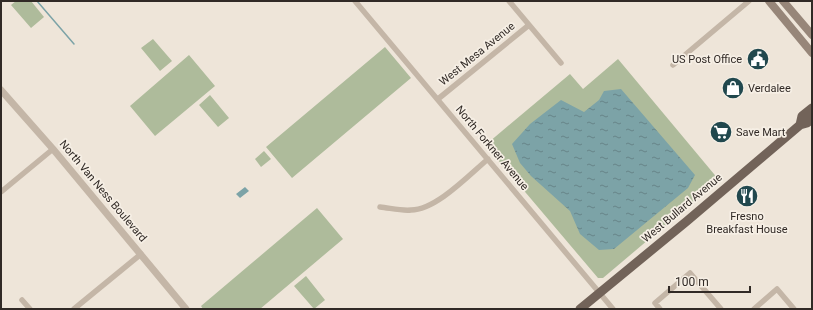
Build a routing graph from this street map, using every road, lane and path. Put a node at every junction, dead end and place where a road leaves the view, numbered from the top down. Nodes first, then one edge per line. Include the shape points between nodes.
1 (355, 1) edge
2 (509, 1) edge
3 (749, 1) edge
4 (769, 1) edge
5 (783, 1) edge
6 (529, 25) junction
7 (812, 36) edge
8 (812, 53) edge
9 (561, 63) dead end
10 (673, 65) dead end
11 (1, 90) edge
12 (438, 99) junction
13 (812, 108) edge
14 (812, 119) edge
15 (800, 125) junction
16 (53, 149) junction
17 (488, 159) junction
18 (1, 192) edge
19 (380, 207) dead end
20 (141, 254) junction
21 (599, 293) junction
22 (22, 300) dead end
23 (30, 309) edge
24 (74, 309) edge
25 (186, 309) edge
26 (580, 309) edge
27 (613, 309) edge
28 (660, 309) edge
29 (721, 309) edge
30 (754, 309) edge
31 (794, 309) edge

1 - 12 street, North Forkner Avenue
2 - 6 street
3 - 10 street
4 - 8 main road
5 - 7 main road
6 - 9 street
6 - 12 street, West Mesa Avenue
11 - 16 street, North Van Ness Boulevard
12 - 17 street, North Forkner Avenue
13 - 15 main road, West Bullard Avenue via 802,116
14 - 15 main road, West Bullard Avenue
15 - 21 main road, West Bullard Avenue
16 - 18 street
16 - 20 street, North Van Ness Boulevard
17 - 19 street via 425,208 412,210
17 - 21 street, North Forkner Avenue
20 - 24 street
20 - 25 street, North Van Ness Boulevard
21 - 26 main road, West Bullard Avenue
21 - 27 street, North Forkner Avenue
22 - 23 street
28 - 29 street via 655,303 690,273
30 - 31 street via 777,289

